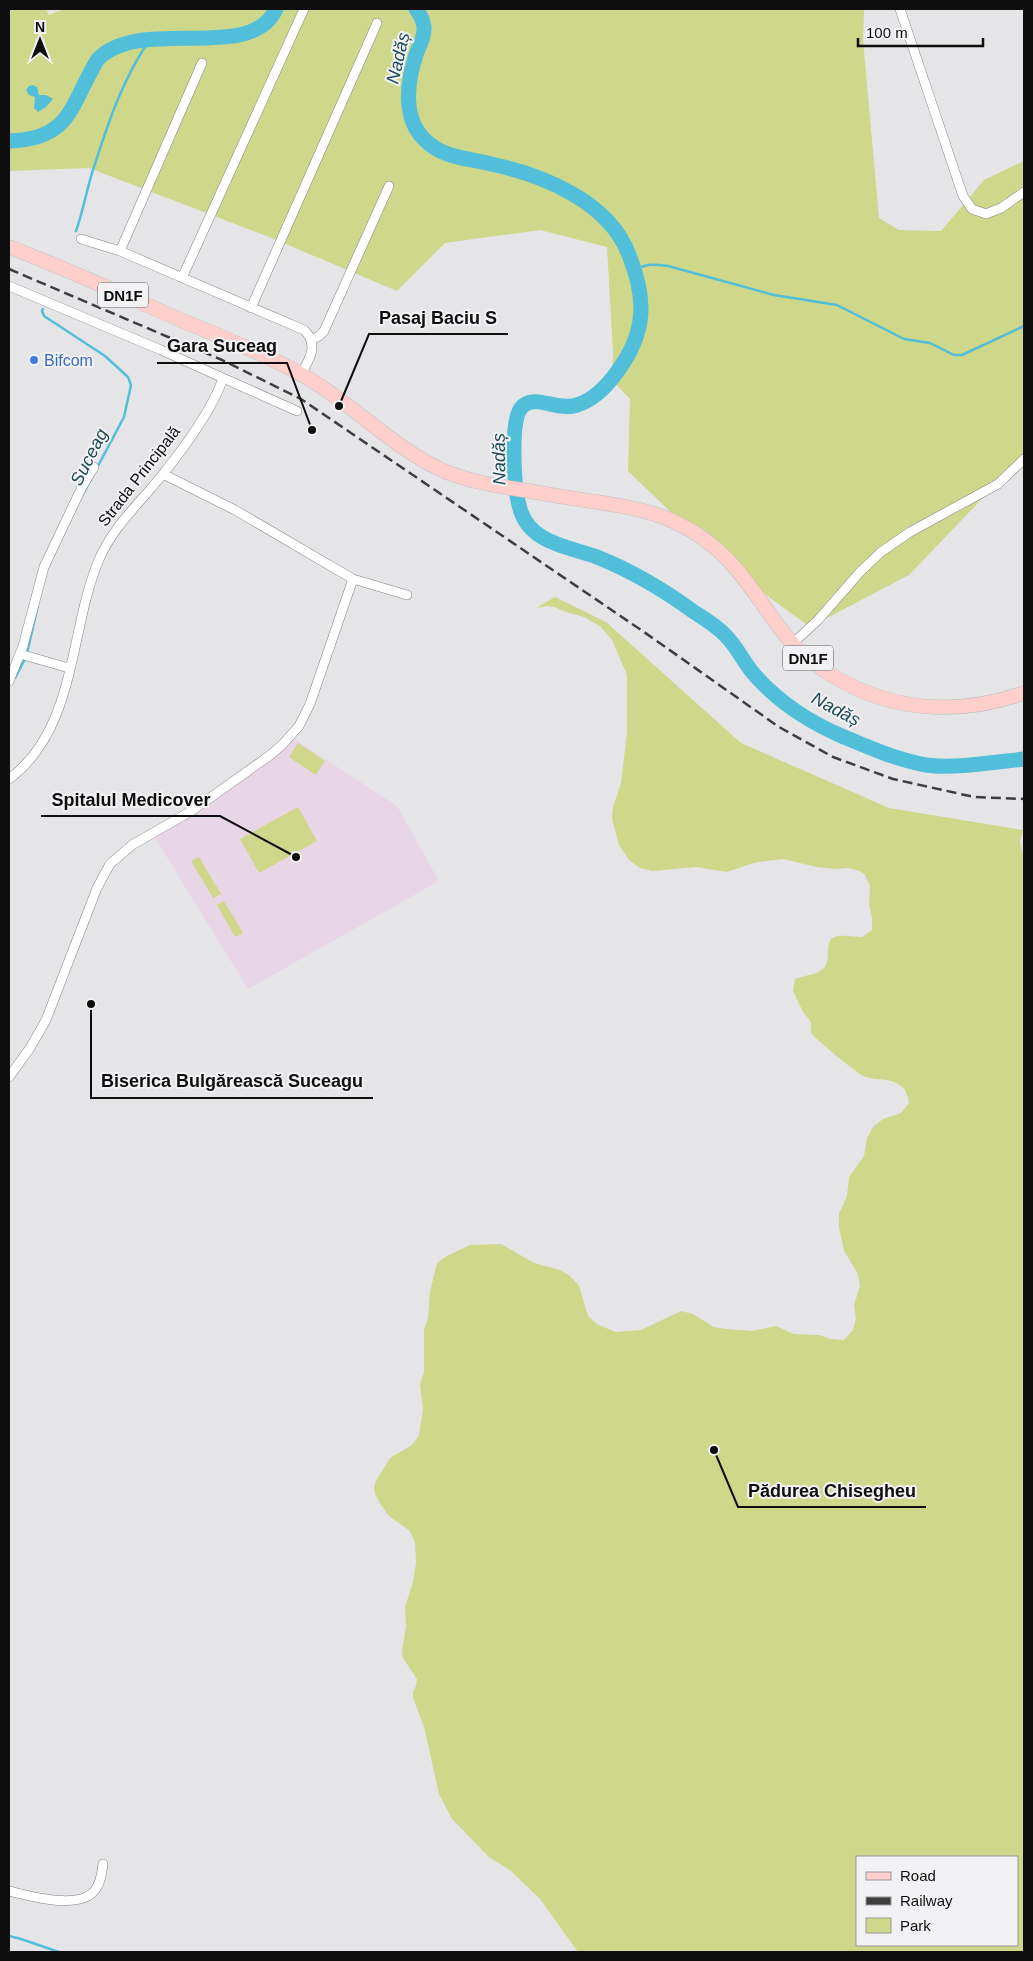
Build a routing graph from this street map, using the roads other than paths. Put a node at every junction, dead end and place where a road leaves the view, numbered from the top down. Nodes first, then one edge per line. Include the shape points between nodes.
1 (304, 9) edge
2 (900, 9) edge
3 (377, 23) dead end
4 (202, 63) dead end
5 (389, 186) dead end
6 (1024, 192) edge
7 (81, 239) dead end
8 (12, 248) edge
9 (120, 251) junction
10 (182, 278) junction
11 (9, 286) edge
12 (252, 308) junction
13 (311, 340) junction
14 (301, 374) junction
15 (224, 378) junction
16 (297, 411) dead end
17 (1024, 459) edge
18 (94, 468) dead end
19 (163, 474) junction
20 (352, 579) junction
21 (407, 595) dead end
22 (792, 644) junction
23 (24, 656) junction
24 (69, 668) junction
25 (9, 681) edge
26 (1024, 693) edge
27 (9, 779) edge
28 (9, 1077) edge
29 (103, 1864) dead end
30 (9, 1891) edge

1 - 10 street
2 - 6 street via 963,196 972,209 986,214
3 - 12 street
4 - 9 street
5 - 13 street via 324,331
7 - 9 street
8 - 14 main road, DN1F
9 - 10 street
10 - 12 street
11 - 15 street
12 - 13 street via 304,330
13 - 14 street via 311,354
14 - 22 main road, DN1F via 344,401 402,447 445,471 485,484 626,506 660,515 684,526 711,544 737,568
15 - 16 street
15 - 19 street, Strada Principală via 216,396
17 - 22 street via 998,484 910,532 881,552
18 - 23 street via 44,567
19 - 20 street via 236,510
19 - 24 street, Strada Principală via 112,534 98,561
20 - 21 street
20 - 28 street via 303,720 269,756 193,810 132,845 110,864 97,888 46,1020
22 - 26 main road, DN1F via 842,681 870,695 906,705 967,707
23 - 24 street
23 - 25 street
24 - 27 street, Strada Principală via 47,735 33,757
29 - 30 street via 98,1887 83,1899 64,1901

